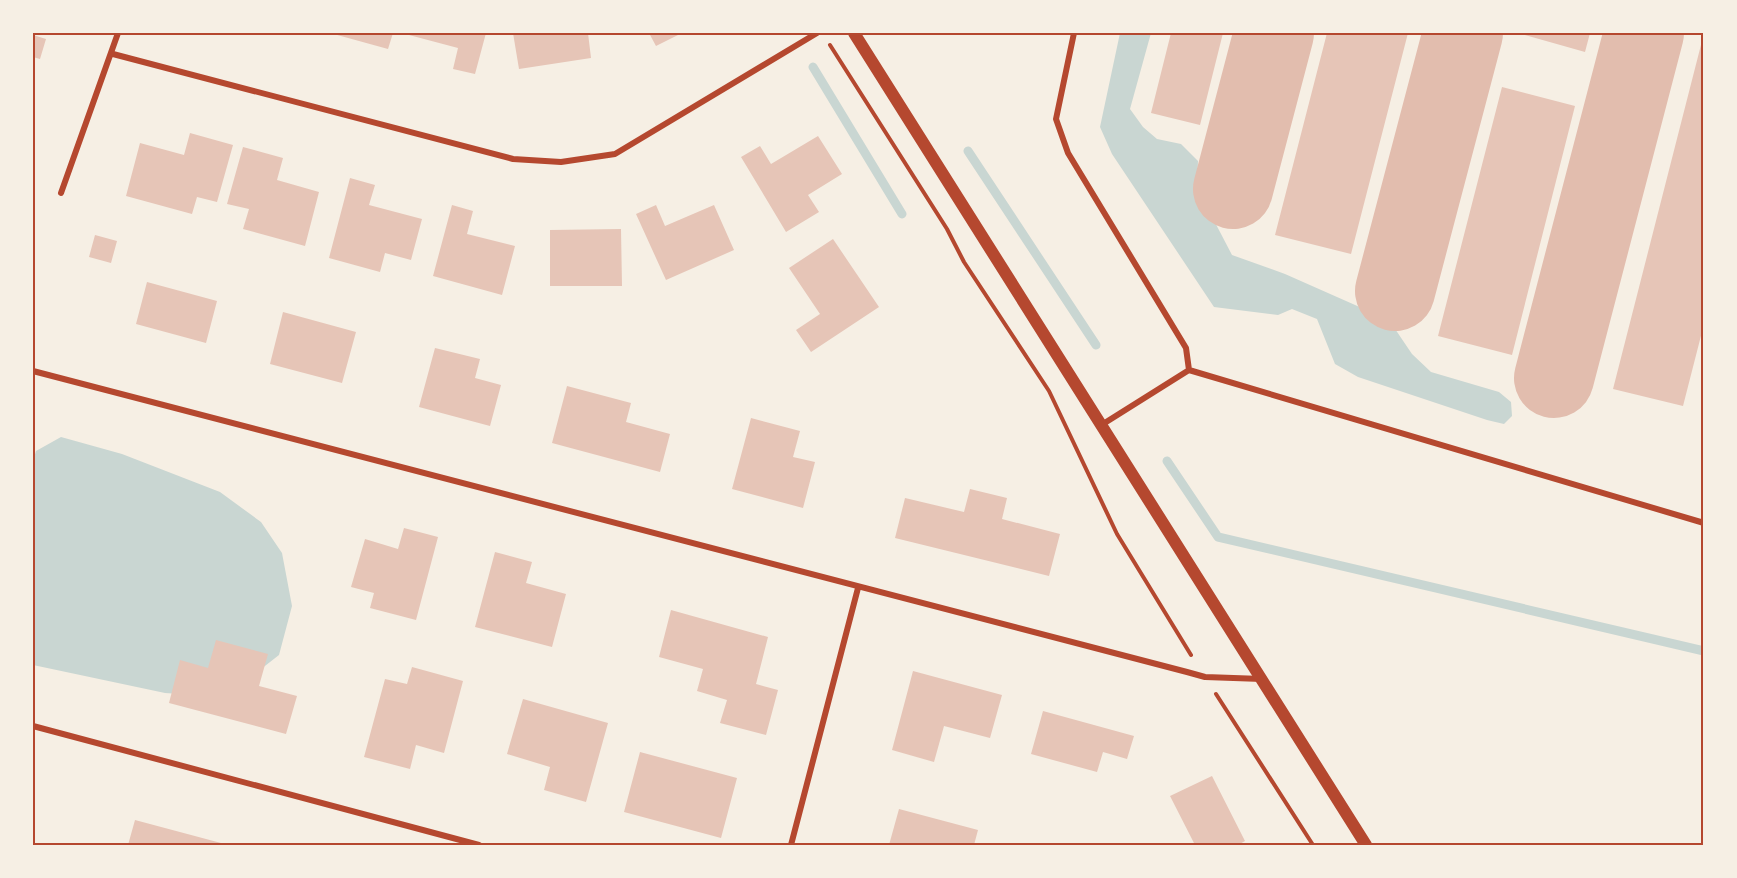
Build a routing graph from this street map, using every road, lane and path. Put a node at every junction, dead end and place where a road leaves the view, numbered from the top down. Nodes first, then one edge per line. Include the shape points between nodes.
1 (118, 33) edge
2 (817, 33) edge
3 (854, 33) edge
4 (1074, 33) edge
5 (829, 43) dead end
6 (113, 54) junction
7 (61, 193) dead end
8 (1189, 370) junction
9 (33, 371) edge
10 (1103, 424) junction
11 (1704, 523) edge
12 (858, 588) junction
13 (1205, 677) junction
14 (1263, 680) junction
15 (33, 726) edge
16 (479, 845) edge
17 (791, 845) edge
18 (1313, 845) edge
19 (1366, 845) edge

1 - 6 street
2 - 6 street via 615,154 561,162 513,159
3 - 10 main road
4 - 8 street via 1056,118 1059,127 1068,153 1186,348
5 - 13 path via 1049,391 1118,534
6 - 7 street
8 - 10 street
8 - 11 street
9 - 12 street
10 - 14 main road
12 - 13 street
12 - 17 street
13 - 14 street
13 - 18 path
14 - 19 main road
15 - 16 street

